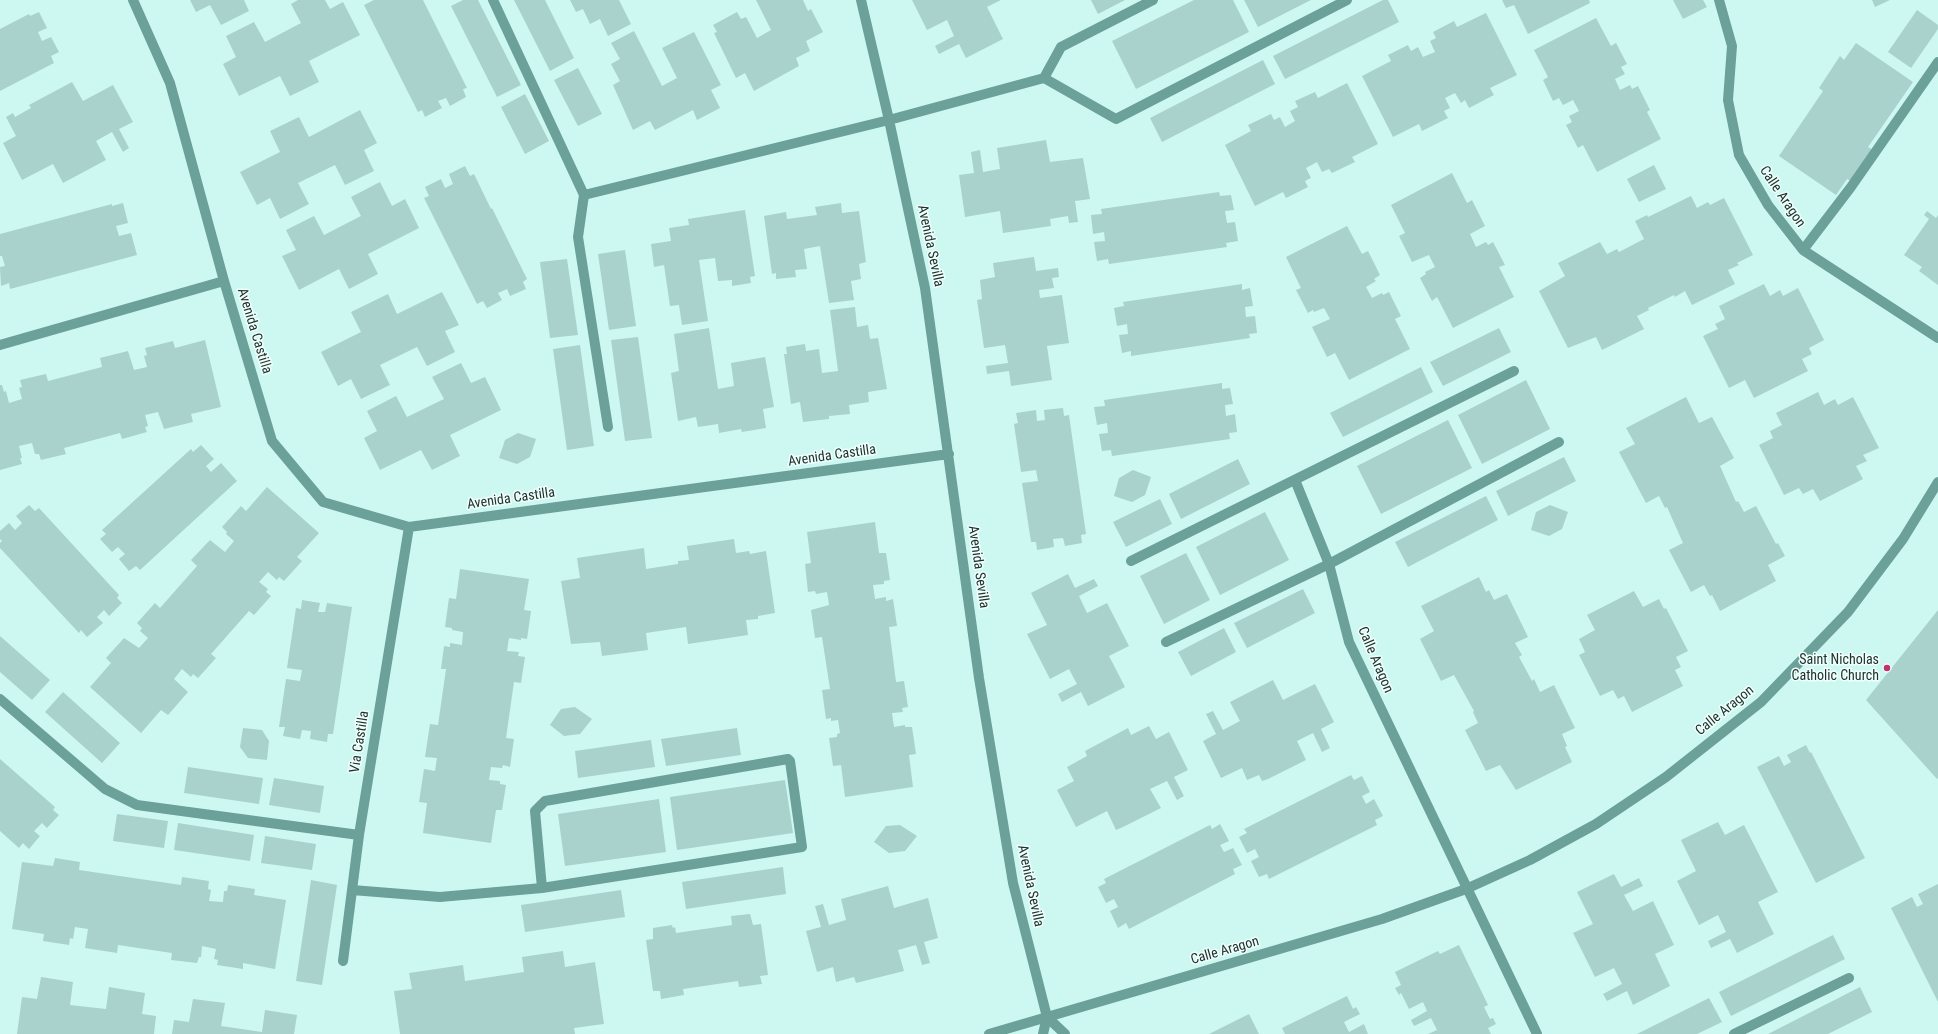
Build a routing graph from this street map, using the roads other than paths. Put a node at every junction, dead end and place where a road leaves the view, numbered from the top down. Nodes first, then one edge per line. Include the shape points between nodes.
1 (133, 0) edge
2 (493, 0) edge
3 (861, 0) edge
4 (1153, 0) edge
5 (1348, 0) edge
6 (1719, 0) edge
7 (1938, 62) edge
8 (1044, 78) junction
9 (889, 120) junction
10 (584, 195) junction
11 (1803, 250) junction
12 (224, 281) junction
13 (1938, 338) edge
14 (0, 345) edge
15 (1514, 371) dead end
16 (608, 428) dead end
17 (1559, 442) dead end
18 (949, 454) junction
19 (1295, 480) junction
20 (1938, 482) edge
21 (409, 527) junction
22 (1131, 561) dead end
23 (1330, 564) junction
24 (1166, 642) dead end
25 (0, 699) edge
26 (359, 835) junction
27 (542, 888) junction
28 (1466, 889) junction
29 (352, 890) junction
30 (343, 961) dead end
31 (1849, 978) dead end
32 (1047, 1017) junction
33 (989, 1034) edge
34 (1043, 1034) edge
35 (1065, 1034) edge
36 (1537, 1034) edge
37 (1734, 1034) edge

1 - 12 street, Avenida Castilla via 170,84
2 - 10 street
3 - 9 street, Avenida Sevilla
4 - 8 street via 1061,48
5 - 8 street via 1116,119
6 - 11 street, Calle Aragon via 1732,46 1728,100 1738,155 1768,205
7 - 11 street via 1851,187
8 - 9 street
9 - 10 street
9 - 18 street, Avenida Sevilla via 925,288
10 - 16 street via 578,237
11 - 13 street, Calle Aragon
12 - 14 street, Avenida Castilla
12 - 21 street, Avenida Castilla via 272,441 323,502
15 - 19 street
17 - 23 street
18 - 21 street, Avenida Castilla
18 - 32 street, Avenida Sevilla via 979,678 1013,883
19 - 22 street
19 - 23 street, Calle Aragon
20 - 28 street, Calle Aragon via 1903,539 1848,612 1760,702 1666,777 1596,824 1530,860
21 - 26 street, Via Castilla
23 - 24 street
23 - 28 street, Calle Aragon via 1349,642
25 - 26 street via 105,789 138,805
26 - 29 street, Via Castilla
27 - 27 street via 535,811 545,801 788,759 790,762 802,847
27 - 29 street via 440,897
28 - 32 street, Calle Aragon via 1382,919
28 - 36 street, Calle Aragon
29 - 30 street, Via Castilla
31 - 37 street
32 - 33 street, Calle Aragon
32 - 34 street, Avenida Sevilla
32 - 35 street

